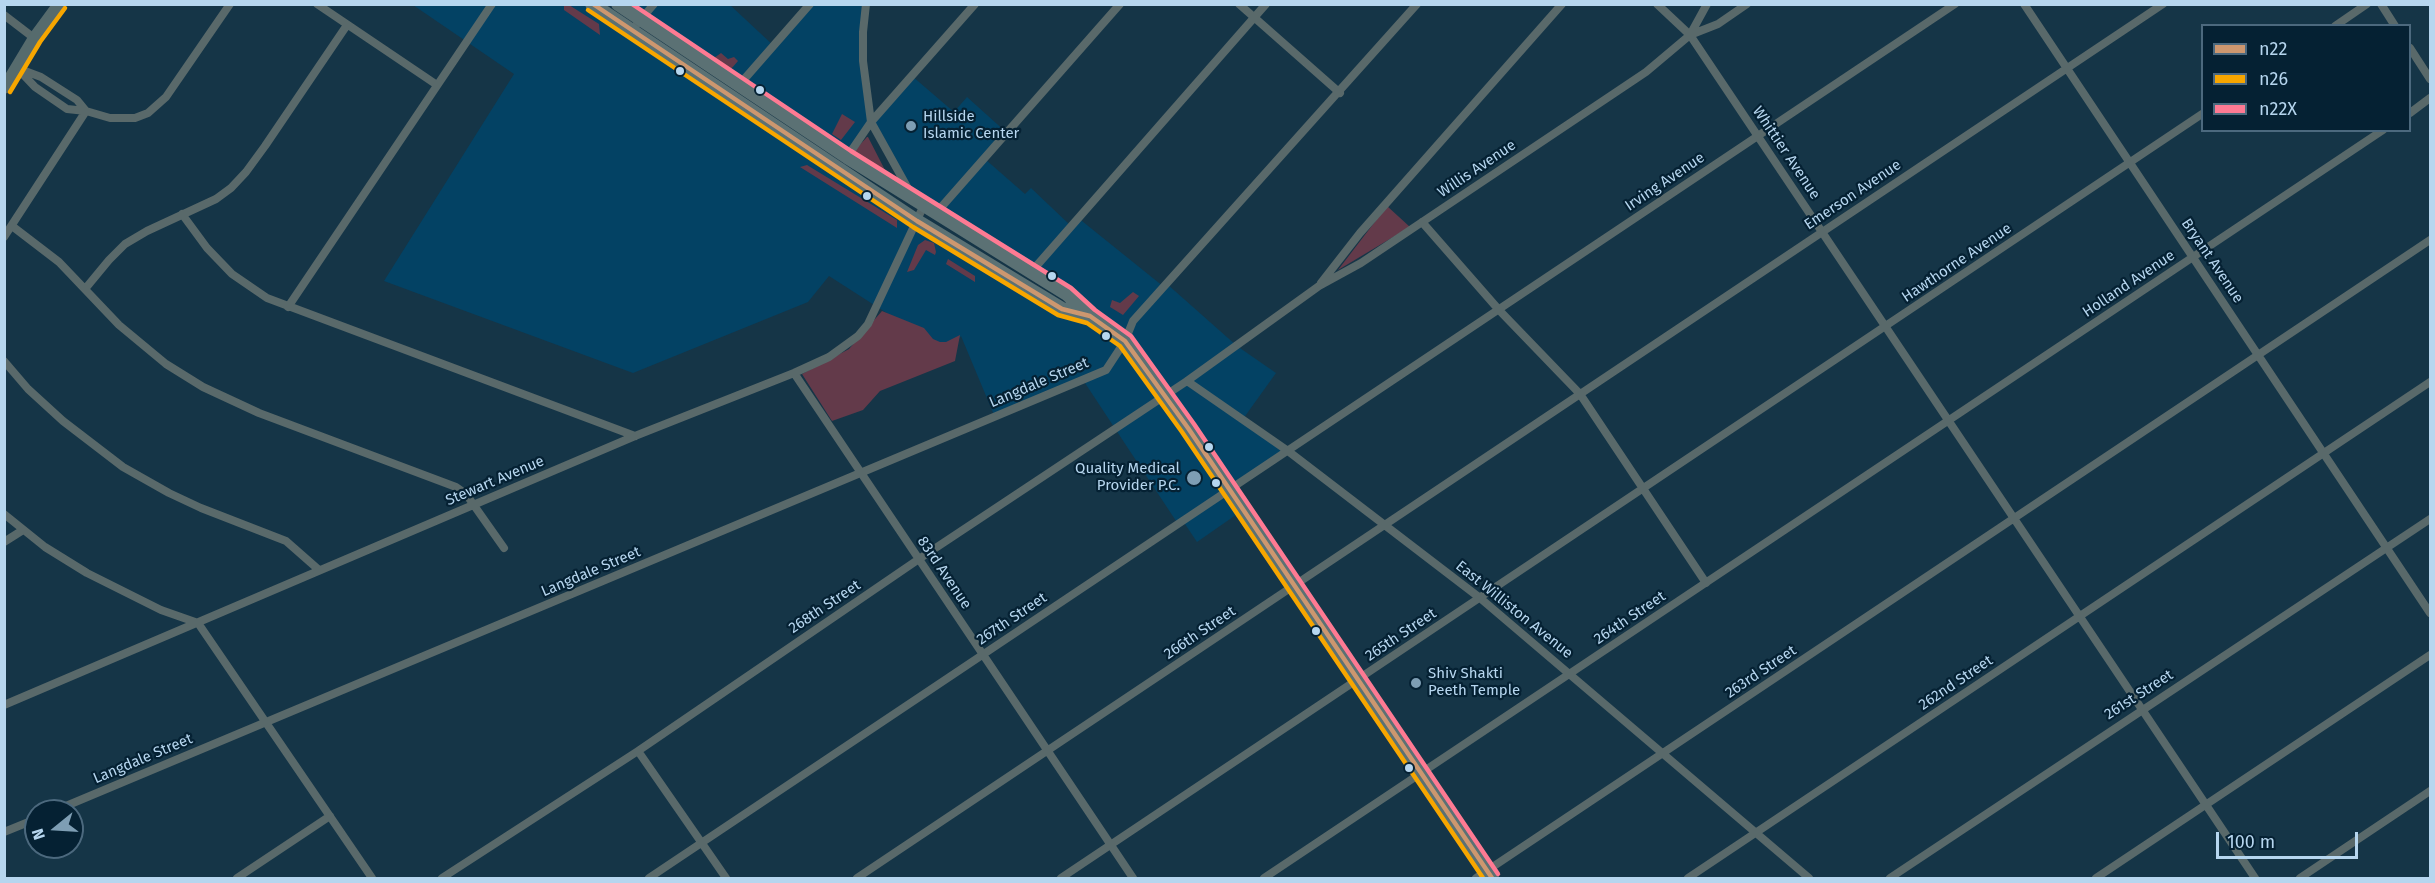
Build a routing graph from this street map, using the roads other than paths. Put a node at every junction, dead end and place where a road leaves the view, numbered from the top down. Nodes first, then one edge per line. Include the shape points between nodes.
1 (59, 4) edge
2 (230, 4) edge
3 (316, 4) edge
4 (492, 4) edge
5 (592, 4) edge
6 (618, 4) edge
7 (654, 4) edge
8 (810, 4) edge
9 (867, 4) edge
10 (975, 4) edge
11 (1120, 4) edge
12 (1239, 4) edge
13 (1266, 4) edge
14 (1417, 4) edge
15 (1562, 4) edge
16 (1657, 4) edge
17 (1707, 4) edge
18 (1747, 4) edge
19 (1955, 4) edge
20 (2024, 4) edge
21 (2163, 4) edge
22 (2367, 4) edge
23 (2381, 4) edge
24 (4, 15) edge
25 (1254, 18) junction
26 (2338, 24) edge
27 (2394, 24) edge
28 (347, 25) junction
29 (636, 26) junction
30 (1690, 35) junction
31 (34, 38) junction
32 (2411, 51) edge
33 (17, 68) junction
34 (2067, 69) junction
35 (2430, 79) edge
36 (740, 84) junction
37 (437, 85) junction
38 (4, 88) edge
39 (1340, 93) junction
40 (2430, 99) edge
41 (86, 111) junction
42 (2411, 111) edge
43 (2201, 115) edge
44 (871, 122) junction
45 (2380, 132) edge
46 (1759, 136) junction
47 (847, 157) junction
48 (2130, 163) junction
49 (920, 202) junction
50 (937, 212) junction
51 (182, 214) junction
52 (917, 221) junction
53 (1422, 222) junction
54 (12, 226) junction
55 (1823, 232) junction
56 (4, 237) edge
57 (2430, 240) edge
58 (2193, 257) junction
59 (1032, 271) junction
60 (1319, 286) junction
61 (85, 289) junction
62 (288, 307) junction
63 (1499, 310) junction
64 (1090, 316) junction
65 (1886, 326) junction
66 (1125, 340) junction
67 (2259, 355) junction
68 (1222, 356) joint
69 (4, 361) edge
70 (794, 373) junction
71 (1187, 381) junction
72 (2430, 382) edge
73 (1390, 383) joint
74 (1165, 394) junction
75 (1580, 394) junction
76 (1558, 409) joint
77 (1949, 420) junction
78 (1726, 434) joint
79 (635, 436) junction
80 (1288, 451) junction
81 (2325, 452) junction
82 (1891, 459) joint
83 (861, 473) junction
84 (1643, 489) junction
85 (1230, 490) junction
86 (474, 506) junction
87 (4, 514) edge
88 (2014, 519) junction
89 (2430, 519) edge
90 (1386, 525) junction
91 (23, 530) junction
92 (4, 542) edge
93 (2387, 547) junction
94 (504, 548) dead end
95 (919, 559) junction
96 (320, 570) junction
97 (1706, 583) junction
98 (1295, 586) junction
99 (1480, 598) junction
100 (2430, 613) edge
101 (2080, 617) junction
102 (198, 622) junction
103 (983, 655) junction
104 (2430, 655) edge
105 (1571, 674) junction
106 (1358, 679) junction
107 (4, 705) edge
108 (2141, 710) junction
109 (267, 722) junction
110 (638, 751) junction
111 (1047, 751) junction
112 (1662, 754) junction
113 (1421, 774) junction
114 (2430, 791) edge
115 (83, 799) edge
116 (2206, 805) junction
117 (330, 816) junction
118 (24, 824) edge
119 (4, 832) edge
120 (1756, 833) junction
121 (702, 843) junction
122 (1110, 845) junction
123 (1485, 876) edge
124 (237, 879) edge
125 (372, 879) edge
126 (442, 879) edge
127 (649, 879) edge
128 (726, 879) edge
129 (857, 879) edge
130 (1061, 879) edge
131 (1132, 879) edge
132 (1264, 879) edge
133 (1688, 879) edge
134 (1809, 879) edge
135 (1890, 879) edge
136 (2096, 879) edge
137 (2255, 879) edge
138 (2300, 879) edge

1 - 31 main road
2 - 41 street via 156,108 135,118 119,119
3 - 28 street
4 - 37 street
5 - 29 main road
6 - 29 main road
7 - 29 street
8 - 36 street
9 - 44 street via 862,32
10 - 44 street
11 - 50 street
12 - 25 street
13 - 25 street
14 - 39 street, Langdale Street
15 - 60 street via 1360,233
16 - 30 street, Whittier Avenue
17 - 30 street
18 - 30 street, Willis Avenue via 1718,24
19 - 46 street, Irving Avenue
20 - 34 street, Bryant Avenue
21 - 34 street, Emerson Avenue
22 - 26 street
23 - 27 street
24 - 31 street
25 - 39 street
25 - 59 street
28 - 37 street
28 - 51 street via 246,172 216,199
29 - 36 main road
29 - 52 main road
30 - 46 street, Whittier Avenue
30 - 53 street, Willis Avenue via 1646,72
31 - 33 main road
32 - 35 street
33 - 38 main road
33 - 41 street via 41,77 77,100
34 - 48 street, Bryant Avenue
34 - 55 street, Emerson Avenue
36 - 47 main road
37 - 62 street
39 - 66 street, Langdale Street via 1134,321
40 - 42 street
41 - 54 street
43 - 48 street, Hawthorne Avenue
44 - 47 street
44 - 49 street via 904,183
45 - 58 street, Holland Avenue
46 - 55 street, Whittier Avenue
46 - 63 street, Irving Avenue
47 - 49 main road
48 - 58 street, Bryant Avenue
48 - 65 street, Hawthorne Avenue
49 - 50 main road
49 - 52 street, Stewart Avenue
50 - 59 main road
51 - 61 street via 126,244
51 - 62 street via 232,274
52 - 64 main road via 1062,309
52 - 70 street, Stewart Avenue via 868,324 843,348
53 - 60 street, Willis Avenue
53 - 63 street
54 - 56 street
54 - 61 street via 59,262
55 - 65 street, Whittier Avenue
55 - 75 street, Emerson Avenue
57 - 67 street, 263rd Street
58 - 67 street, Bryant Avenue
58 - 77 street, Holland Avenue
59 - 64 main road via 1067,294
60 - 68 street, Willis Avenue
61 - 86 street via 143,346 203,387 259,413 456,487
62 - 79 street
63 - 73 street, Irving Avenue
63 - 75 street
64 - 66 main road
65 - 77 street, Whittier Avenue
65 - 78 street, Hawthorne Avenue
66 - 74 main road
66 - 83 street, Langdale Street via 1106,370
67 - 81 street, Bryant Avenue
67 - 88 street, 263rd Street
68 - 71 street, 268th Street
69 - 96 street via 63,421 123,467 190,503 286,541
70 - 79 street, Stewart Avenue
70 - 83 street, 83rd Avenue
71 - 74 street, 268th Street
71 - 80 street, East Williston Avenue
72 - 81 street, 262nd Street
73 - 80 street, 267th Street
74 - 85 main road
74 - 95 street, 268th Street
75 - 76 street, Emerson Avenue
75 - 84 street
76 - 90 street, 266th Street
77 - 82 street, Holland Avenue
77 - 88 street, Whittier Avenue
78 - 84 street, 265th Street
79 - 86 street, Stewart Avenue
80 - 85 street, 267th Street
80 - 90 street, East Williston Avenue
81 - 93 street, Bryant Avenue
81 - 101 street, 262nd Street
82 - 97 street, 264th Street
83 - 95 street, 83rd Avenue
83 - 109 street, Langdale Street
84 - 97 street
84 - 99 street, 265th Street
85 - 98 main road
85 - 103 street, 267th Street
86 - 94 street
86 - 96 street, Stewart Avenue
87 - 91 street
88 - 101 street, Whittier Avenue
88 - 112 street, 263rd Street
89 - 93 street, 261st Street
90 - 98 street, 266th Street
90 - 99 street, East Williston Avenue
91 - 92 street
91 - 102 street via 108,584 161,610
93 - 100 street, Bryant Avenue
93 - 108 street, 261st Street
95 - 103 street, 83rd Avenue
95 - 110 street, 268th Street
96 - 102 street, Stewart Avenue
97 - 105 street, 264th Street
98 - 106 main road
98 - 111 street, 266th Street
99 - 105 street, East Williston Avenue
99 - 106 street, 265th Street
101 - 108 street, Whittier Avenue
101 - 120 street, 262nd Street
102 - 107 street, Stewart Avenue
102 - 109 street
103 - 111 street, 83rd Avenue
103 - 121 street, 267th Street
104 - 116 street
105 - 112 street, East Williston Avenue
105 - 113 street, 264th Street
106 - 113 main road
106 - 122 street, 265th Street
108 - 116 street, Whittier Avenue
108 - 135 street, 261st Street
109 - 115 street, Langdale Street
109 - 117 street
110 - 121 street
110 - 126 street, 268th Street
111 - 122 street, 83rd Avenue
111 - 129 street, 266th Street
112 - 120 street, East Williston Avenue
112 - 123 street, 263rd Street
113 - 123 main road
113 - 132 street, 264th Street
114 - 138 street
116 - 136 street
116 - 137 street, Whittier Avenue
117 - 124 street
117 - 125 street
118 - 119 street
120 - 133 street, 262nd Street
120 - 134 street, East Williston Avenue
121 - 127 street, 267th Street
121 - 128 street
122 - 130 street, 265th Street
122 - 131 street, 83rd Avenue

